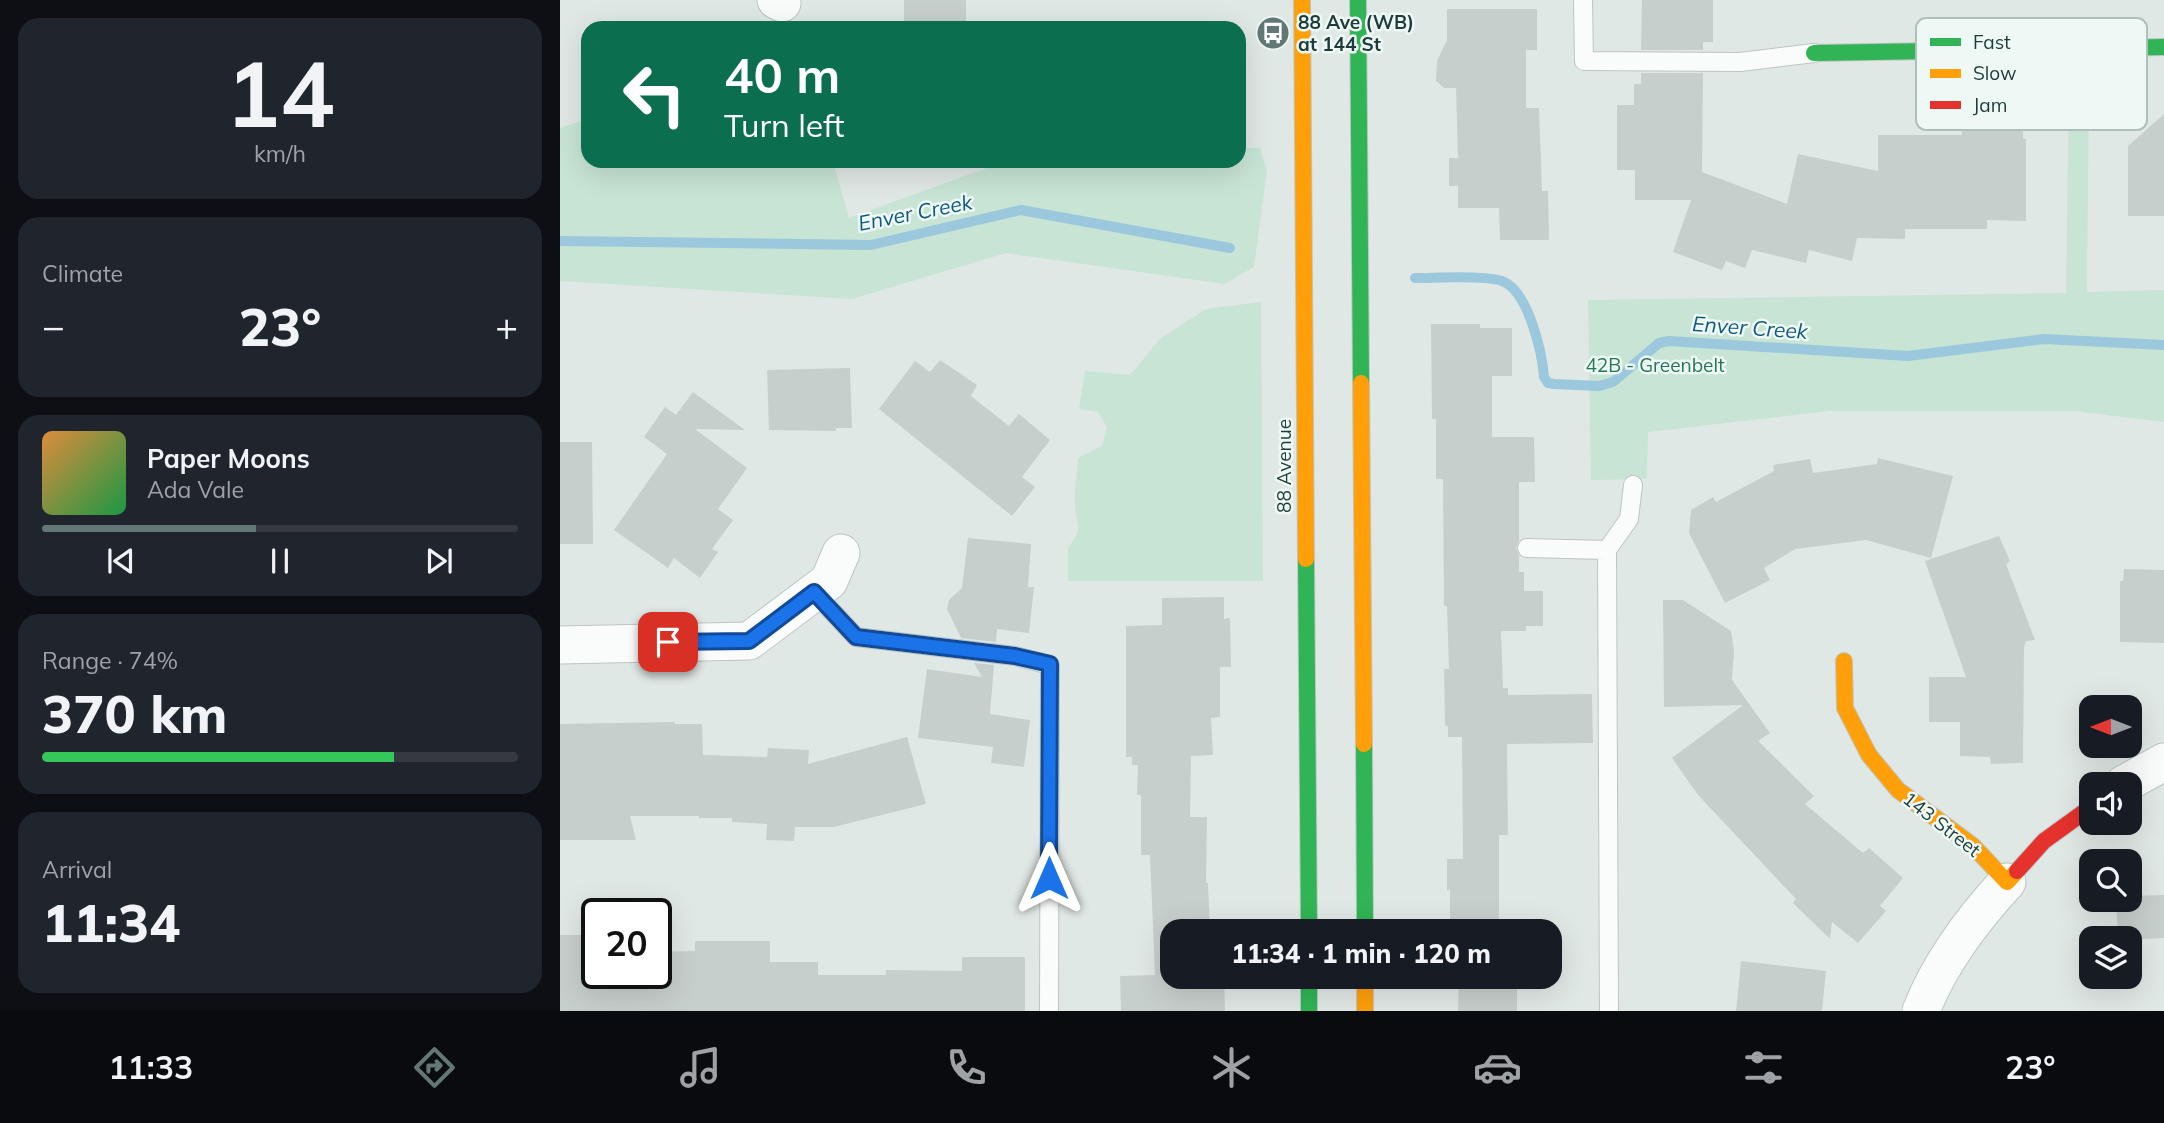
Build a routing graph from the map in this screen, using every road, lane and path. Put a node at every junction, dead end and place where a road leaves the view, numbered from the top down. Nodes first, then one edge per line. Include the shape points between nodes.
1 (1302, 0) edge
2 (1358, 0) edge
3 (1584, 0) edge
4 (1916, 51) edge
5 (1814, 53) joint
6 (1633, 485) dead end
7 (1527, 548) dead end
8 (1607, 550) junction
9 (841, 553) dead end
10 (814, 592) junction
11 (560, 645) edge
12 (1844, 661) dead end
13 (2164, 762) edge
14 (2142, 774) edge
15 (2079, 816) edge
16 (2007, 882) junction
17 (1308, 919) edge
18 (1365, 919) edge
19 (1309, 989) edge
20 (1365, 989) edge
21 (1049, 1011) edge
22 (1309, 1011) edge
23 (1365, 1011) edge
24 (1609, 1011) edge
25 (1921, 1011) edge

1 - 17 main road, 88 Avenue
2 - 18 main road
3 - 5 lane via 1584,61 1740,62
4 - 5 main road
6 - 8 lane via 1629,519
7 - 8 lane
8 - 24 lane
9 - 10 street via 829,581
10 - 11 street via 749,641
10 - 21 lane via 856,637 1050,664
12 - 16 main road, 143 Street via 1845,708 1868,755 1898,790 1973,846
13 - 14 street
15 - 16 main road via 2044,841
16 - 25 street via 1978,914 1939,972
19 - 22 main road
20 - 23 main road

